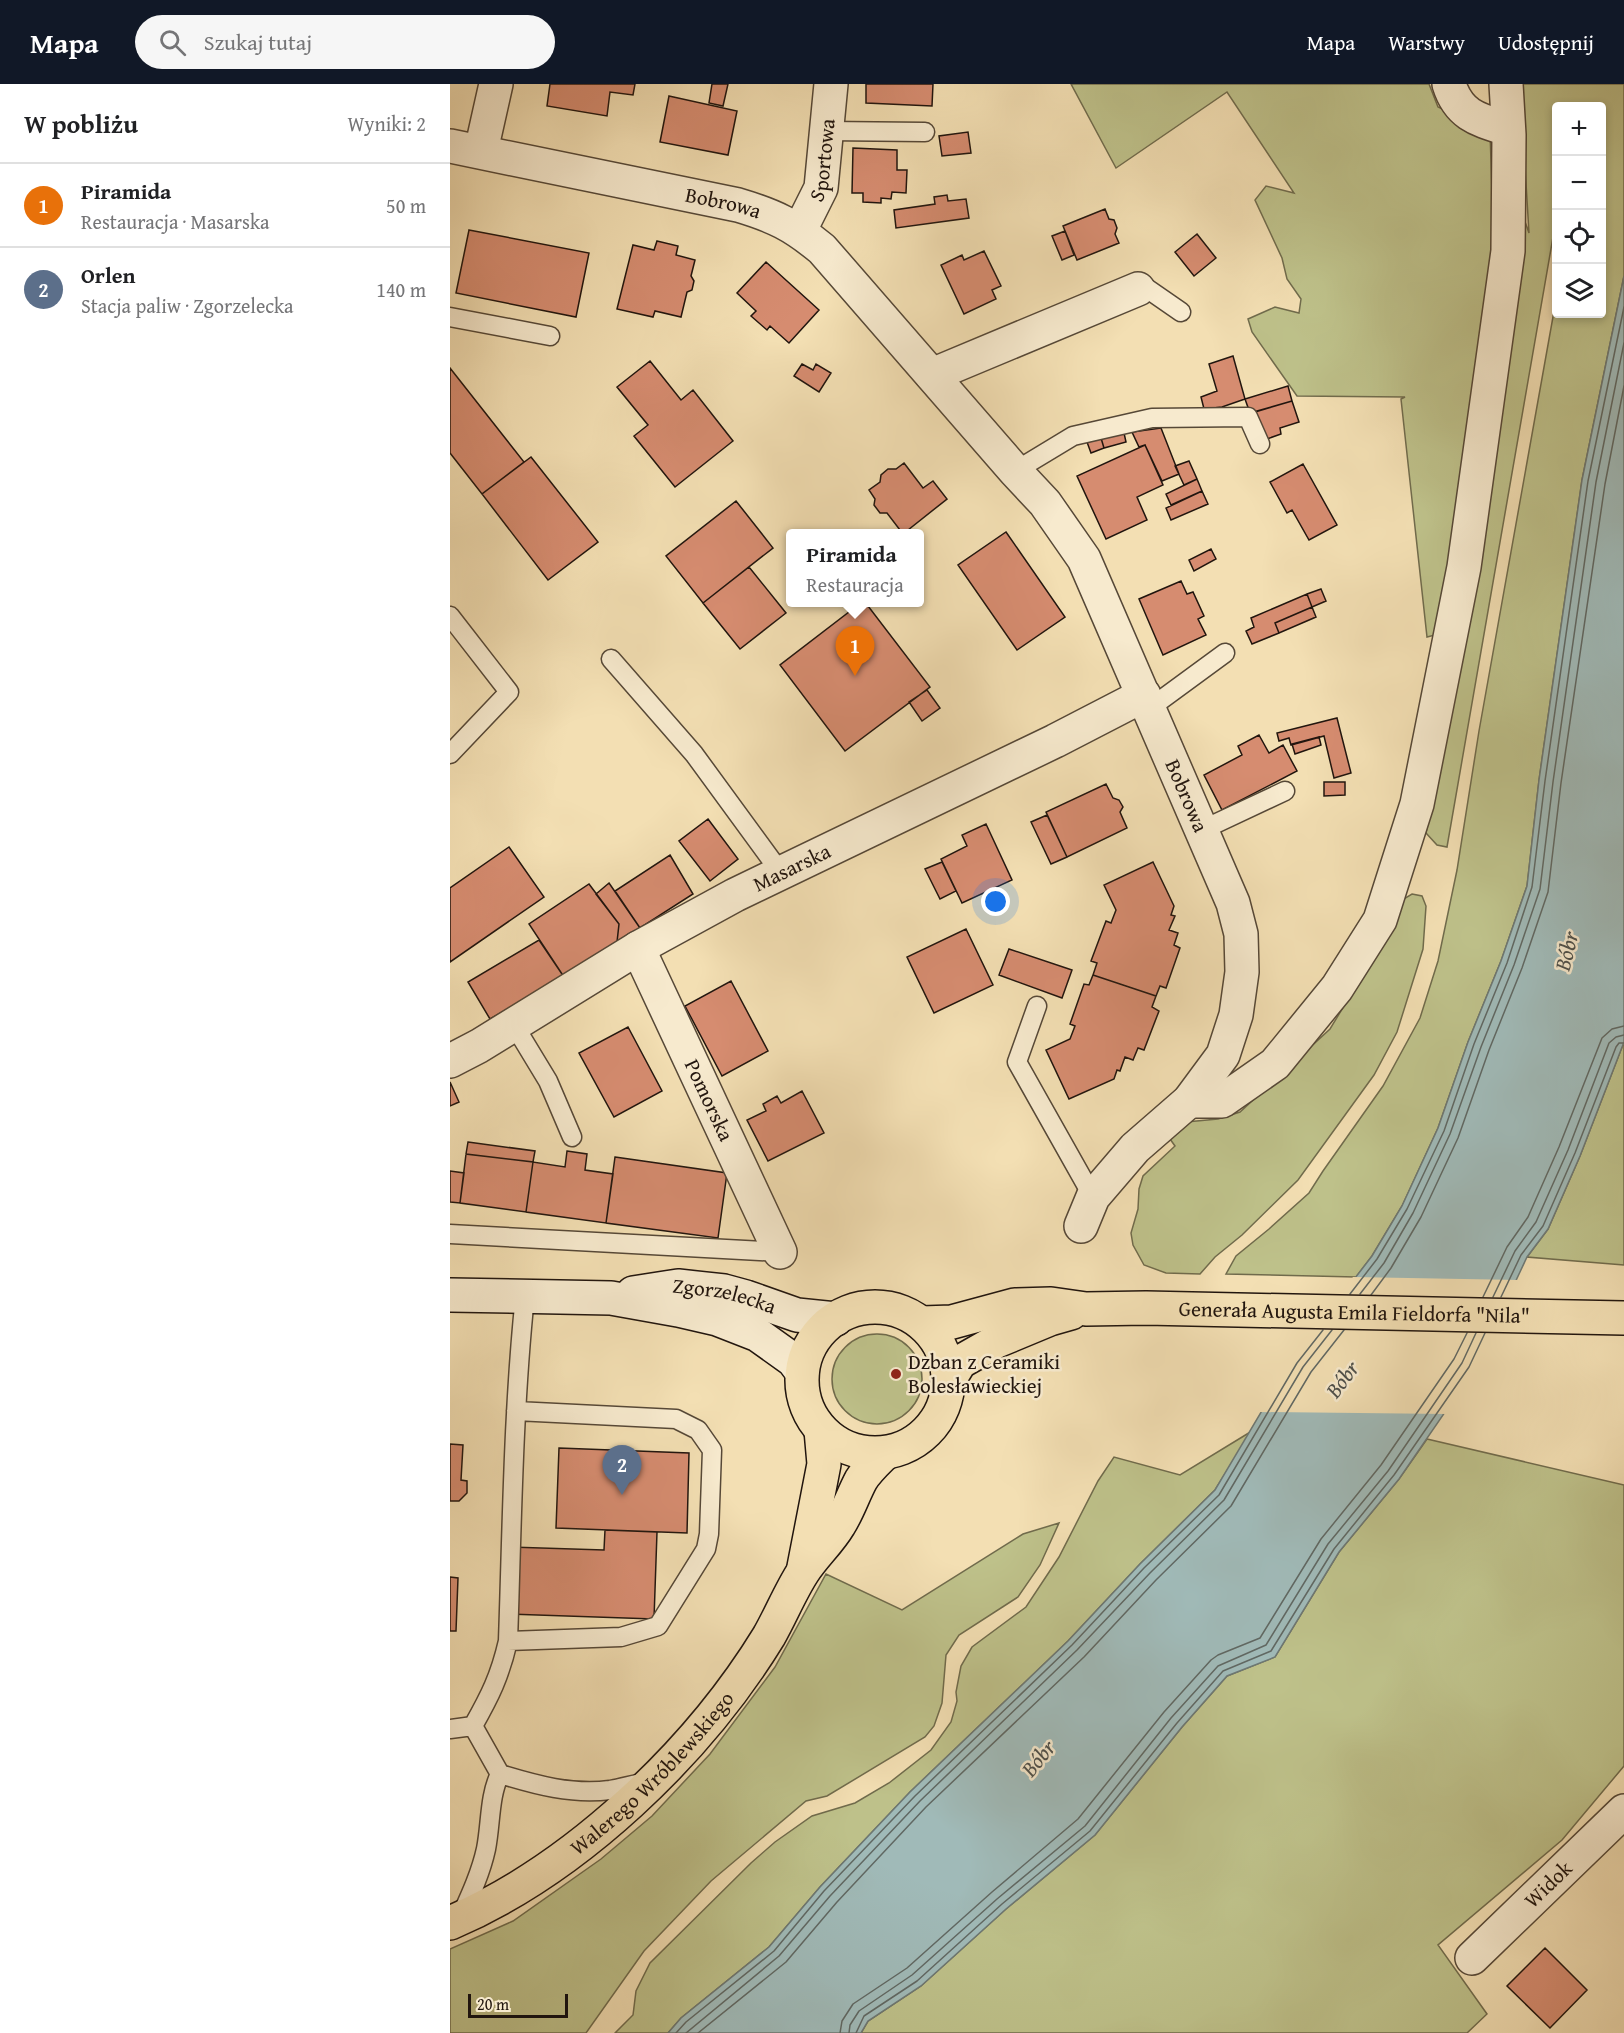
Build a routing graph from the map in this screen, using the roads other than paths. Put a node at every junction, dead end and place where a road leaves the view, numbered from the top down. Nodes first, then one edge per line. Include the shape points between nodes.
1 (496, 84) edge
2 (831, 84) edge
3 (1449, 84) edge
4 (1506, 84) edge
5 (1508, 129) junction
6 (826, 131) junction
7 (925, 132) dead end
8 (466, 148) edge
9 (800, 230) junction
10 (1138, 289) joint
11 (1181, 312) dead end
12 (450, 317) edge
13 (550, 336) dead end
14 (932, 375) junction
15 (1260, 444) dead end
16 (1015, 471) junction
17 (450, 616) edge
18 (1225, 653) dead end
19 (611, 659) dead end
20 (1147, 702) junction
21 (450, 754) edge
22 (1285, 791) dead end
23 (1202, 830) junction
24 (781, 873) junction
25 (638, 948) junction
26 (1037, 1006) dead end
27 (514, 1024) junction
28 (450, 1061) edge
29 (1189, 1101) junction
30 (572, 1137) dead end
31 (1087, 1212) joint
32 (450, 1233) edge
33 (780, 1252) joint
34 (450, 1294) edge
35 (525, 1296) junction
36 (611, 1298) junction
37 (1086, 1309) junction
38 (1624, 1318) edge
39 (836, 1319) junction
40 (922, 1323) junction
41 (802, 1372) junction
42 (949, 1380) junction
43 (516, 1412) junction
44 (821, 1430) junction
45 (885, 1453) junction
46 (802, 1572) junction
47 (508, 1641) junction
48 (473, 1726) junction
49 (450, 1728) edge
50 (500, 1774) junction
51 (654, 1780) junction
52 (1624, 1810) edge
53 (455, 1921) edge
54 (1472, 1958) dead end

1 - 8 street
2 - 6 street, Sportowa
3 - 5 street via 1452,95 1468,115
4 - 5 street
5 - 29 street via 1508,251 1464,567 1418,804 1380,920 1337,988 1275,1064 1222,1101
6 - 7 lane
6 - 9 street, Sportowa via 821,188
8 - 9 street, Bobrowa via 738,205 772,215
9 - 14 street, Bobrowa via 822,249
10 - 11 lane via 1142,285
10 - 14 street
12 - 13 lane
14 - 16 street, Bobrowa
15 - 16 lane via 1248,417 1152,418 1073,436
16 - 20 street, Bobrowa via 1045,503 1084,559
17 - 21 lane via 509,692
18 - 20 lane
19 - 24 lane via 694,754
20 - 23 street, Bobrowa
20 - 24 street, Masarska via 1055,741
22 - 23 lane
23 - 29 street, Bobrowa via 1233,903 1241,934 1242,972 1236,1015 1223,1055
24 - 25 street, Masarska
25 - 27 street, Masarska
25 - 33 street, Pomorska
26 - 31 lane via 1017,1062
27 - 28 street, Masarska
27 - 30 lane via 548,1082
29 - 31 street, Bobrowa via 1135,1148
32 - 33 lane
34 - 35 street, Zgorzelecka
35 - 36 street, Zgorzelecka
35 - 43 lane
36 - 39 street, Zgorzelecka via 687,1287 735,1294 797,1315
36 - 41 street, Zgorzelecka via 717,1319 758,1335 793,1360
37 - 38 main road, Generała Augusta Emila Fieldorfa "Nila"
37 - 40 main road, Generała Augusta Emila Fieldorfa "Nila" via 1051,1304 1015,1305 952,1322
37 - 42 main road, Generała Augusta Emila Fieldorfa "Nila" via 997,1341 960,1362
39 - 40 main road via 865,1307 885,1307
39 - 41 main road via 813,1342
40 - 42 main road via 941,1348
41 - 44 main road via 808,1410
42 - 45 main road via 938,1418 922,1436
43 - 47 lane
43 - 47 lane via 676,1419 698,1430 712,1450 706,1549 658,1626 621,1637
44 - 45 main road via 853,1449
44 - 46 main road, Walerego Wróblewskiego via 824,1464
45 - 46 main road, Walerego Wróblewskiego via 862,1479 838,1526
46 - 51 main road, Walerego Wróblewskiego via 770,1634 736,1684
47 - 48 lane via 501,1671
48 - 49 lane
48 - 50 lane
50 - 51 lane via 541,1787 577,1791 610,1790
50 - 53 lane via 494,1785 485,1851 476,1883
51 - 53 main road, Walerego Wróblewskiego via 551,1867
52 - 54 street, Widok

